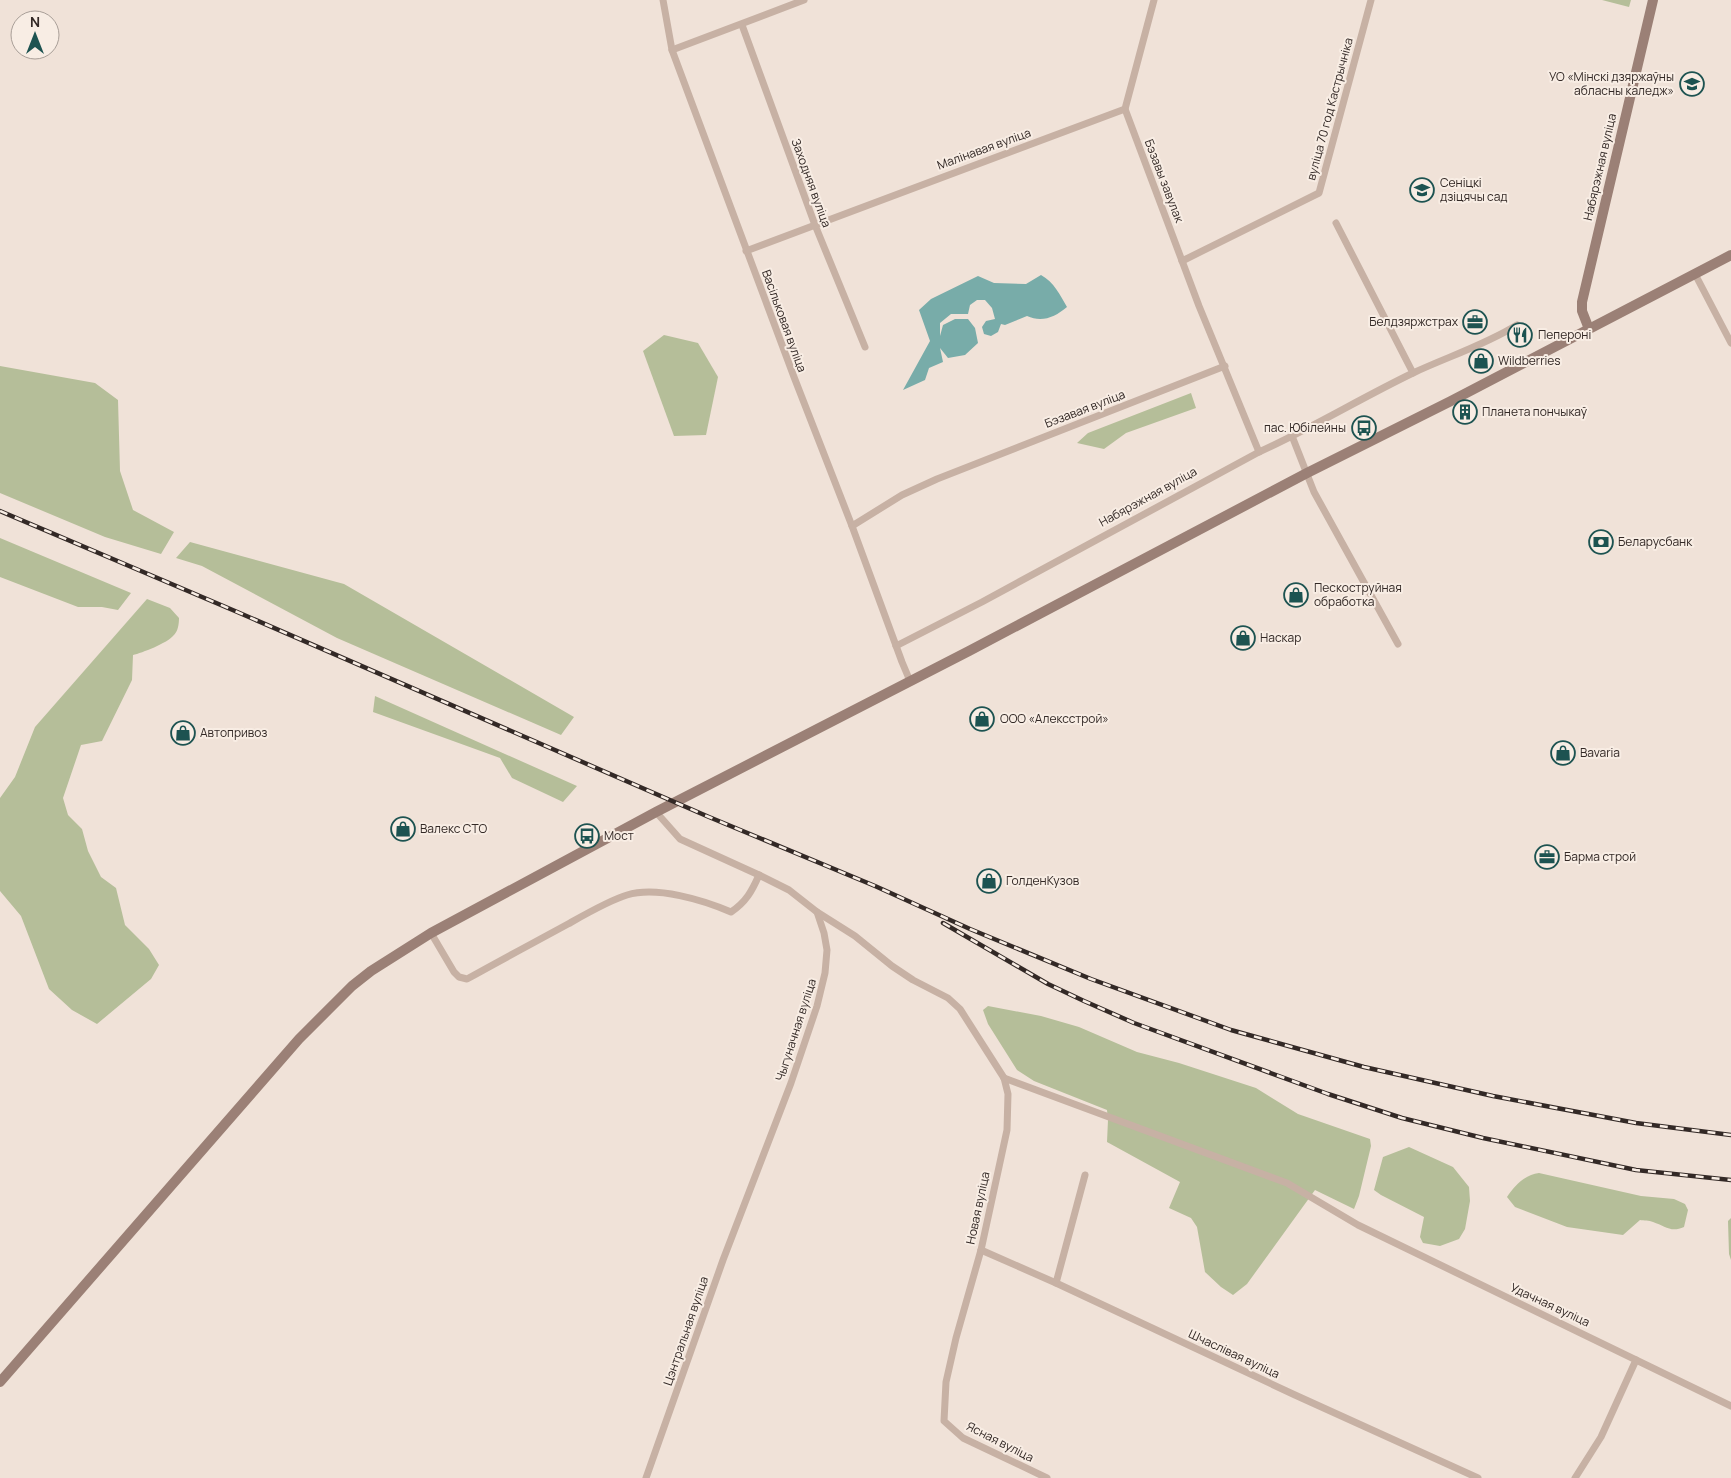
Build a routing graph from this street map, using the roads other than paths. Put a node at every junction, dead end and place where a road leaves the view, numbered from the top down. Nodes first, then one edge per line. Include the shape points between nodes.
1 (663, 0) edge
2 (804, 0) edge
3 (1154, 0) edge
4 (1371, 0) edge
5 (1653, 0) edge
6 (742, 24) junction
7 (672, 50) junction
8 (1125, 109) junction
9 (1336, 224) dead end
10 (815, 225) junction
11 (746, 251) junction
12 (1731, 255) edge
13 (1182, 261) junction
14 (1695, 274) junction
15 (1517, 325) dead end
16 (1589, 329) junction
17 (1731, 343) edge
18 (864, 347) dead end
19 (1225, 366) junction
20 (1414, 373) junction
21 (1292, 436) junction
22 (1259, 452) junction
23 (1306, 473) junction
24 (852, 526) junction
25 (1398, 644) dead end
26 (896, 646) junction
27 (910, 681) junction
28 (656, 812) junction
29 (759, 875) junction
30 (817, 912) junction
31 (431, 934) junction
32 (1004, 1078) junction
33 (1085, 1175) dead end
34 (748, 1193) joint
35 (980, 1250) junction
36 (1056, 1283) junction
37 (1636, 1360) junction
38 (0, 1382) edge
39 (1731, 1406) edge
40 (944, 1421) joint
41 (646, 1478) edge
42 (1047, 1478) edge
43 (1478, 1478) edge
44 (1575, 1478) edge

1 - 7 street, Васільковая вуліца
2 - 6 street
3 - 8 street
4 - 13 street, вуліца 70 год Кастрычніка via 1319,194
5 - 16 street, Набярэжная вуліца via 1583,295 1582,312
6 - 7 street
6 - 10 street, Заходняя вуліца
7 - 11 street, Васільковая вуліца
8 - 10 street, Малінавая вуліца
8 - 13 street, Бэзавы завулак
9 - 20 street
10 - 11 street, Малінавая вуліца
10 - 18 street, Заходняя вуліца
11 - 24 street, Васільковая вуліца
12 - 14 street
13 - 19 street
14 - 16 street
14 - 17 street
15 - 20 street, Набярэжная вуліца
16 - 23 street
19 - 22 street
19 - 24 street, Бэзавая вуліца via 937,479 902,495
20 - 21 street, Набярэжная вуліца
21 - 22 street, Набярэжная вуліца
21 - 23 street
22 - 26 street, Набярэжная вуліца
23 - 25 street
23 - 27 street
24 - 26 street, Васільковая вуліца
26 - 27 street, Васільковая вуліца
27 - 28 street
28 - 29 street via 680,838
28 - 31 street
29 - 30 street via 790,890
29 - 31 street via 747,899 731,912 686,897 654,893 626,895 468,979 454,972
30 - 32 street, Новая вуліца via 855,936 892,966 948,998 960,1009
30 - 34 street, Чыгуначная вуліца via 827,950 817,1006
31 - 38 street via 371,971 299,1039
32 - 35 street, Новая вуліца via 1008,1094 1007,1130
32 - 37 street, Удачная вуліца via 1287,1184 1358,1225
33 - 36 street
34 - 41 street, Цэнтральная вуліца
35 - 36 street, Шчаслівая вуліца
35 - 40 street, Новая вуліца via 946,1382
36 - 43 street, Шчаслівая вуліца
37 - 39 street, Удачная вуліца
37 - 44 street via 1601,1437
40 - 42 street, Ясная вуліца via 964,1438

